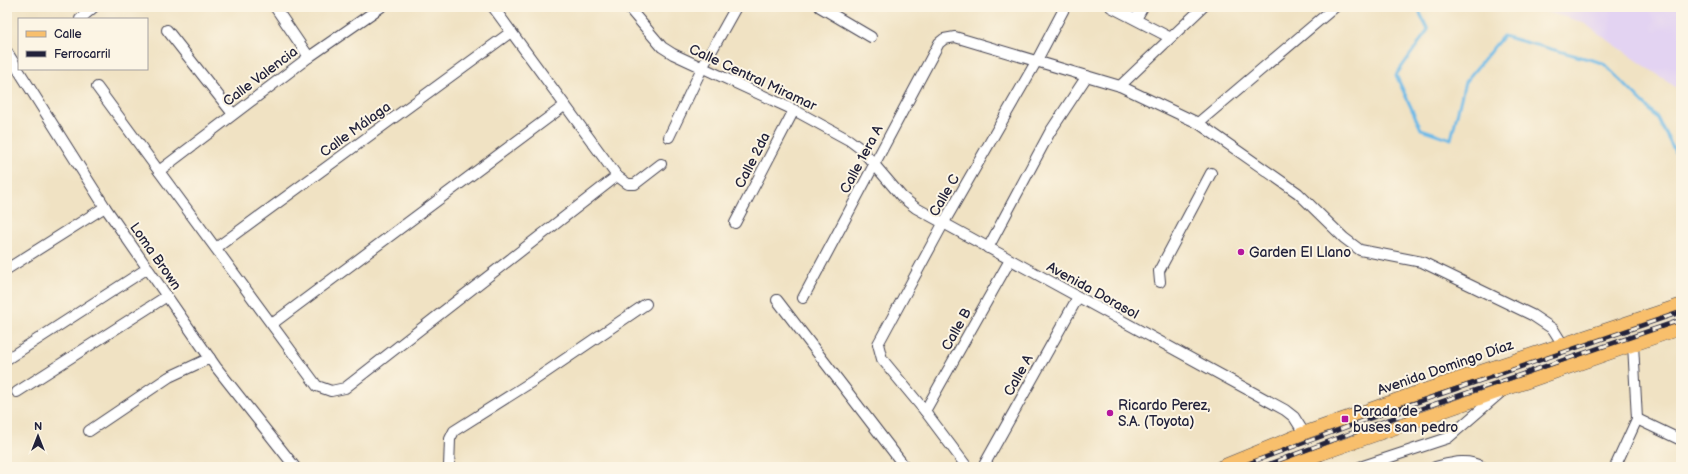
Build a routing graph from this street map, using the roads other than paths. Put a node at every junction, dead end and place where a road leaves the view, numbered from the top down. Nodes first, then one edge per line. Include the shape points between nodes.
1 (275, 7) edge
2 (381, 7) edge
3 (493, 7) edge
4 (628, 7) edge
5 (736, 7) edge
6 (820, 7) edge
7 (1065, 7) edge
8 (1111, 7) edge
9 (1143, 7) edge
10 (1203, 7) edge
11 (1335, 7) edge
12 (1136, 19) junction
13 (167, 30) dead end
14 (511, 32) junction
15 (872, 38) dead end
16 (1169, 38) junction
17 (309, 57) junction
18 (1036, 62) junction
19 (702, 68) junction
20 (21, 70) edge
21 (1087, 76) junction
22 (1120, 86) junction
23 (96, 87) dead end
24 (564, 106) junction
25 (794, 110) junction
26 (233, 114) junction
27 (1198, 123) junction
28 (670, 137) dead end
29 (874, 163) junction
30 (661, 164) dead end
31 (159, 171) junction
32 (1211, 173) dead end
33 (617, 176) junction
34 (105, 207) junction
35 (735, 223) dead end
36 (943, 224) junction
37 (216, 248) junction
38 (988, 248) junction
39 (1010, 260) junction
40 (148, 268) junction
41 (7, 269) edge
42 (1160, 282) dead end
43 (167, 296) junction
44 (1078, 297) junction
45 (803, 298) dead end
46 (776, 300) dead end
47 (646, 304) dead end
48 (1681, 305) edge
49 (272, 324) junction
50 (1681, 328) edge
51 (1633, 344) junction
52 (1562, 345) junction
53 (210, 358) junction
54 (7, 359) edge
55 (1506, 388) junction
56 (17, 392) dead end
57 (926, 411) junction
58 (1637, 419) junction
59 (89, 431) dead end
60 (1304, 433) junction
61 (1681, 440) edge
62 (295, 467) edge
63 (449, 467) edge
64 (905, 467) edge
65 (967, 467) edge
66 (983, 467) edge
67 (1221, 467) edge
68 (1283, 467) edge
69 (1307, 467) edge
70 (1321, 467) edge
71 (1360, 467) edge
72 (1435, 467) edge
73 (1482, 467) edge
74 (1615, 467) edge

1 - 17 street
2 - 17 street, Calle Valencia
3 - 14 street
4 - 19 street, Calle Central Miramar via 662,47
5 - 19 street
6 - 15 street
7 - 18 street, Calle C
8 - 12 street
9 - 12 street
10 - 16 street
11 - 27 street
12 - 16 street
13 - 26 street
14 - 24 street
14 - 37 street, Calle Málaga
16 - 22 street
17 - 26 street, Calle Valencia
18 - 21 street
18 - 29 street, Calle 1era A via 960,38 948,37 939,43
18 - 36 street, Calle C
19 - 25 street, Calle Central Miramar
19 - 28 street
20 - 34 street, Loma Brown
21 - 22 street
21 - 38 street via 1050,132
22 - 27 street
23 - 31 street
24 - 33 street
24 - 49 street
25 - 29 street, Calle Central Miramar via 849,140 861,148
25 - 35 street, Calle 2da
26 - 31 street, Calle Valencia
27 - 52 street via 1298,193 1360,250 1429,265 1532,315 1553,329
29 - 36 street, Avenida Dorasol via 902,197
29 - 45 street, Calle 1era A
30 - 33 street via 635,184 628,184
31 - 37 street
32 - 42 street via 1159,271
33 - 49 street via 345,388 331,391 317,386
34 - 40 street, Loma Brown
34 - 41 street
36 - 38 street, Avenida Dorasol
36 - 57 street, Calle C via 878,344 882,358
37 - 49 street
38 - 39 street, Avenida Dorasol
39 - 44 street, Avenida Dorasol
39 - 57 street, Calle B
40 - 43 street, Loma Brown
40 - 54 street
43 - 53 street, Loma Brown
43 - 56 street
44 - 60 street, Avenida Dorasol via 1285,410 1294,417
44 - 66 street, Calle A
46 - 64 street
47 - 63 street via 533,382 454,431 450,439
48 - 52 main road, Avenida Domingo Díaz
50 - 51 main road
51 - 55 main road
51 - 58 street
52 - 60 main road, Avenida Domingo Díaz
53 - 59 street via 169,377
53 - 62 street, Loma Brown
55 - 68 main road
55 - 71 street via 1448,438
57 - 65 street
58 - 61 street
58 - 74 street
60 - 67 main road, Avenida Domingo Díaz
69 - 70 street
72 - 73 street via 1458,461 1476,463

